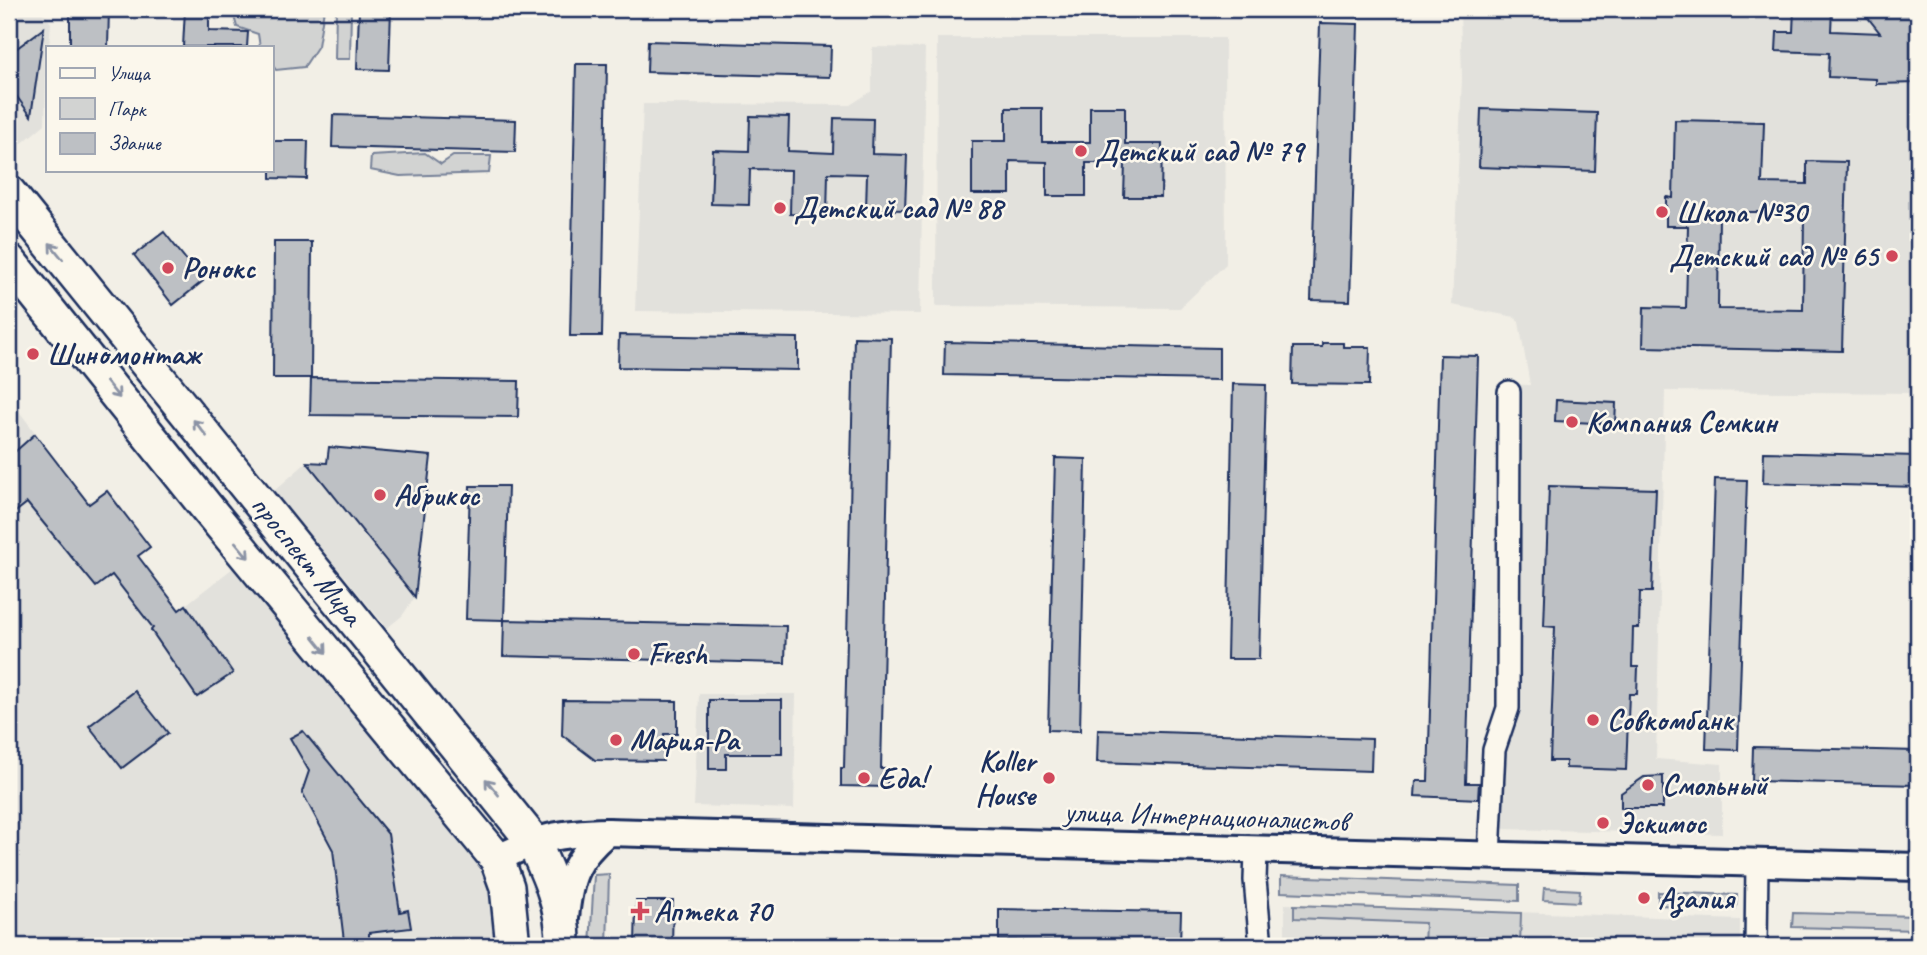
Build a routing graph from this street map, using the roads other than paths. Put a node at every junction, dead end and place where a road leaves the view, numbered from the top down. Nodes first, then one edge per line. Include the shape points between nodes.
1 (9, 193) edge
2 (9, 261) edge
3 (1508, 392) dead end
4 (243, 481) junction
5 (207, 508) junction
6 (311, 564) junction
7 (276, 592) junction
8 (607, 832) junction
9 (533, 841) junction
10 (1256, 851) junction
11 (1489, 856) junction
12 (496, 859) junction
13 (1757, 862) junction
14 (1918, 867) edge
15 (564, 936) edge
16 (513, 946) edge
17 (1261, 946) edge
18 (1756, 946) edge

4 -> 1 main road, проспект Мира
2 -> 5 main road, проспект Мира
3 - 11 street via 1508,708 1494,750
4 - 5 main road
4 - 6 main road, проспект Мира
5 -> 7 main road, проспект Мира
6 - 7 main road
9 -> 6 main road, проспект Мира
7 -> 12 main road, проспект Мира
8 - 9 street, улица Интернационалистов
8 - 10 street, улица Интернационалистов
8 - 15 street via 574,869 567,891
9 - 12 street, улица Интернационалистов
9 - 15 main road, проспект Мира via 552,880
10 - 11 street, улица Интернационалистов
10 - 17 street
11 - 13 street, улица Интернационалистов
12 - 16 main road, проспект Мира via 507,887
13 - 14 street, улица Интернационалистов
13 - 18 street

